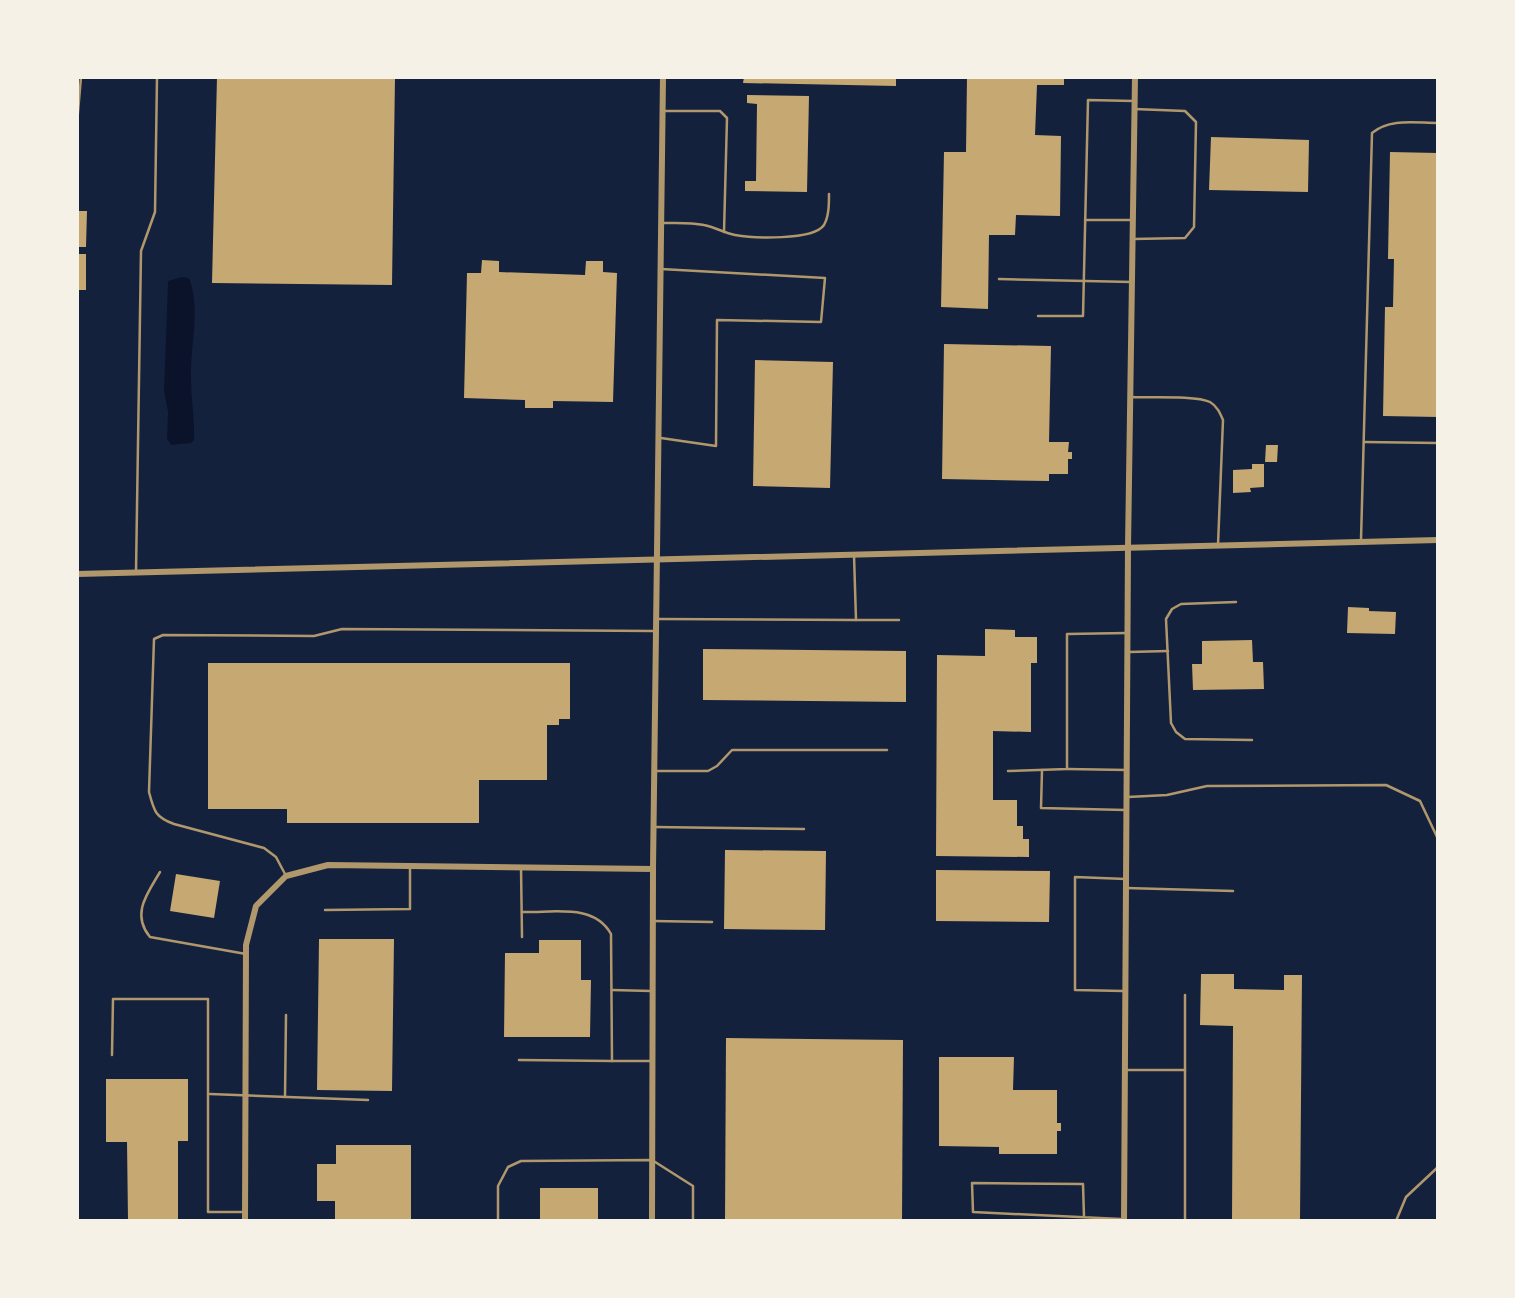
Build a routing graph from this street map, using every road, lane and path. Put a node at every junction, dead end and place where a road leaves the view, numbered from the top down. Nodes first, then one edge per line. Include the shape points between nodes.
1 (81, 77) edge
2 (157, 77) edge
3 (663, 77) edge
4 (1135, 77) edge
5 (1134, 105) junction
6 (662, 111) junction
7 (1438, 123) edge
8 (77, 124) edge
9 (829, 194) dead end
10 (1085, 220) junction
11 (1132, 220) junction
12 (661, 223) junction
13 (724, 232) junction
14 (1132, 239) junction
15 (661, 270) junction
16 (999, 279) dead end
17 (1085, 280) junction
18 (1132, 282) junction
19 (1038, 316) dead end
20 (1130, 397) junction
21 (659, 438) junction
22 (1363, 442) junction
23 (1438, 443) edge
24 (1438, 540) edge
25 (1361, 542) junction
26 (1218, 545) junction
27 (1128, 547) junction
28 (854, 555) junction
29 (657, 560) junction
30 (136, 573) junction
31 (77, 574) edge
32 (1236, 602) dead end
33 (656, 619) junction
34 (856, 620) junction
35 (899, 620) dead end
36 (656, 631) junction
37 (1127, 633) junction
38 (1168, 651) junction
39 (1127, 652) junction
40 (1252, 740) dead end
41 (887, 750) dead end
42 (1065, 769) junction
43 (1042, 770) junction
44 (1127, 770) junction
45 (655, 771) junction
46 (1008, 771) dead end
47 (1126, 797) junction
48 (1126, 810) junction
49 (654, 827) junction
50 (804, 829) dead end
51 (1438, 839) edge
52 (410, 866) junction
53 (521, 867) junction
54 (653, 869) junction
55 (160, 872) dead end
56 (286, 876) junction
57 (1126, 878) junction
58 (1126, 888) junction
59 (1233, 891) dead end
60 (325, 910) dead end
61 (523, 912) junction
62 (653, 921) junction
63 (712, 922) dead end
64 (523, 937) dead end
65 (246, 954) junction
66 (612, 990) junction
67 (653, 991) junction
68 (1126, 991) junction
69 (1185, 995) dead end
70 (286, 1015) dead end
71 (112, 1055) dead end
72 (519, 1060) dead end
73 (653, 1060) junction
74 (612, 1061) junction
75 (1125, 1070) junction
76 (1185, 1070) junction
77 (210, 1094) junction
78 (245, 1095) junction
79 (285, 1097) junction
80 (368, 1100) dead end
81 (652, 1160) junction
82 (1438, 1167) edge
83 (245, 1212) junction
84 (1084, 1217) junction
85 (1125, 1220) edge
86 (245, 1221) edge
87 (498, 1221) edge
88 (652, 1221) edge
89 (693, 1221) edge
90 (1185, 1221) edge
91 (1396, 1221) edge

1 - 8 lane
2 - 30 lane via 155,212 141,251
3 - 6 street
4 - 5 street
5 - 10 lane via 1088,100
5 - 11 street
5 - 14 lane via 1185,111 1196,122 1196,135 1194,227 1185,238
6 - 12 street
6 - 13 lane via 720,111 727,118
7 - 22 lane via 1394,123 1371,133
9 - 13 lane via 824,225 816,232 756,237
10 - 11 lane
10 - 17 lane
11 - 14 street
12 - 13 lane via 687,222
12 - 15 street
14 - 18 street
15 - 21 street
15 - 21 lane via 825,278 821,322 717,320 716,446
16 - 17 lane
17 - 18 lane
17 - 19 lane via 1083,316
18 - 20 street
20 - 26 lane via 1196,399 1217,408 1223,420
20 - 27 street
21 - 29 street
22 - 23 lane
22 - 25 lane
24 - 25 street
25 - 26 street
26 - 27 street
27 - 28 street
27 - 37 street
28 - 29 street
28 - 34 lane
29 - 30 street
29 - 33 street
30 - 31 street
32 - 38 lane via 1181,604 1172,610 1167,619
33 - 34 lane
33 - 36 street
34 - 35 lane
36 - 45 street
36 - 56 lane via 342,629 314,636 163,635 154,639 149,792 154,809 160,819 174,824 264,848 276,857
37 - 39 street
37 - 42 lane via 1067,634
38 - 39 lane
38 - 40 lane via 1171,723 1176,732 1185,739
39 - 44 street
41 - 45 lane via 732,750 708,771
42 - 43 lane
42 - 44 lane
43 - 46 lane
43 - 48 lane via 1041,808
44 - 47 street
45 - 49 street
47 - 48 street
47 - 51 lane via 1167,795 1207,786 1386,785 1420,800
48 - 57 street
49 - 50 lane
49 - 54 street
52 - 53 street
52 - 56 street via 328,865
52 - 60 lane via 410,909
53 - 54 street
53 - 61 lane
54 - 62 street
55 - 65 lane via 141,910 142,925 150,937
56 - 65 street via 256,906
57 - 58 street
57 - 68 lane via 1075,877 1075,990
58 - 59 lane
58 - 68 street
61 - 64 lane
61 - 66 lane via 584,913 604,922 611,934
62 - 63 lane
62 - 67 street
65 - 78 street
66 - 67 lane
66 - 74 lane
67 - 73 street
68 - 75 street
69 - 76 lane
70 - 79 lane
71 - 77 lane via 113,999 208,999
72 - 74 lane
73 - 74 lane
73 - 81 street
75 - 76 lane
75 - 85 street
76 - 90 lane
77 - 78 lane
77 - 83 lane via 208,1212
78 - 79 lane
78 - 83 street
79 - 80 lane
81 - 87 lane via 521,1161 508,1167 498,1186
81 - 88 street
81 - 89 lane via 693,1186
82 - 91 lane via 1406,1197
83 - 86 street
84 - 84 lane via 973,1212 972,1183 1083,1184
84 - 85 lane

